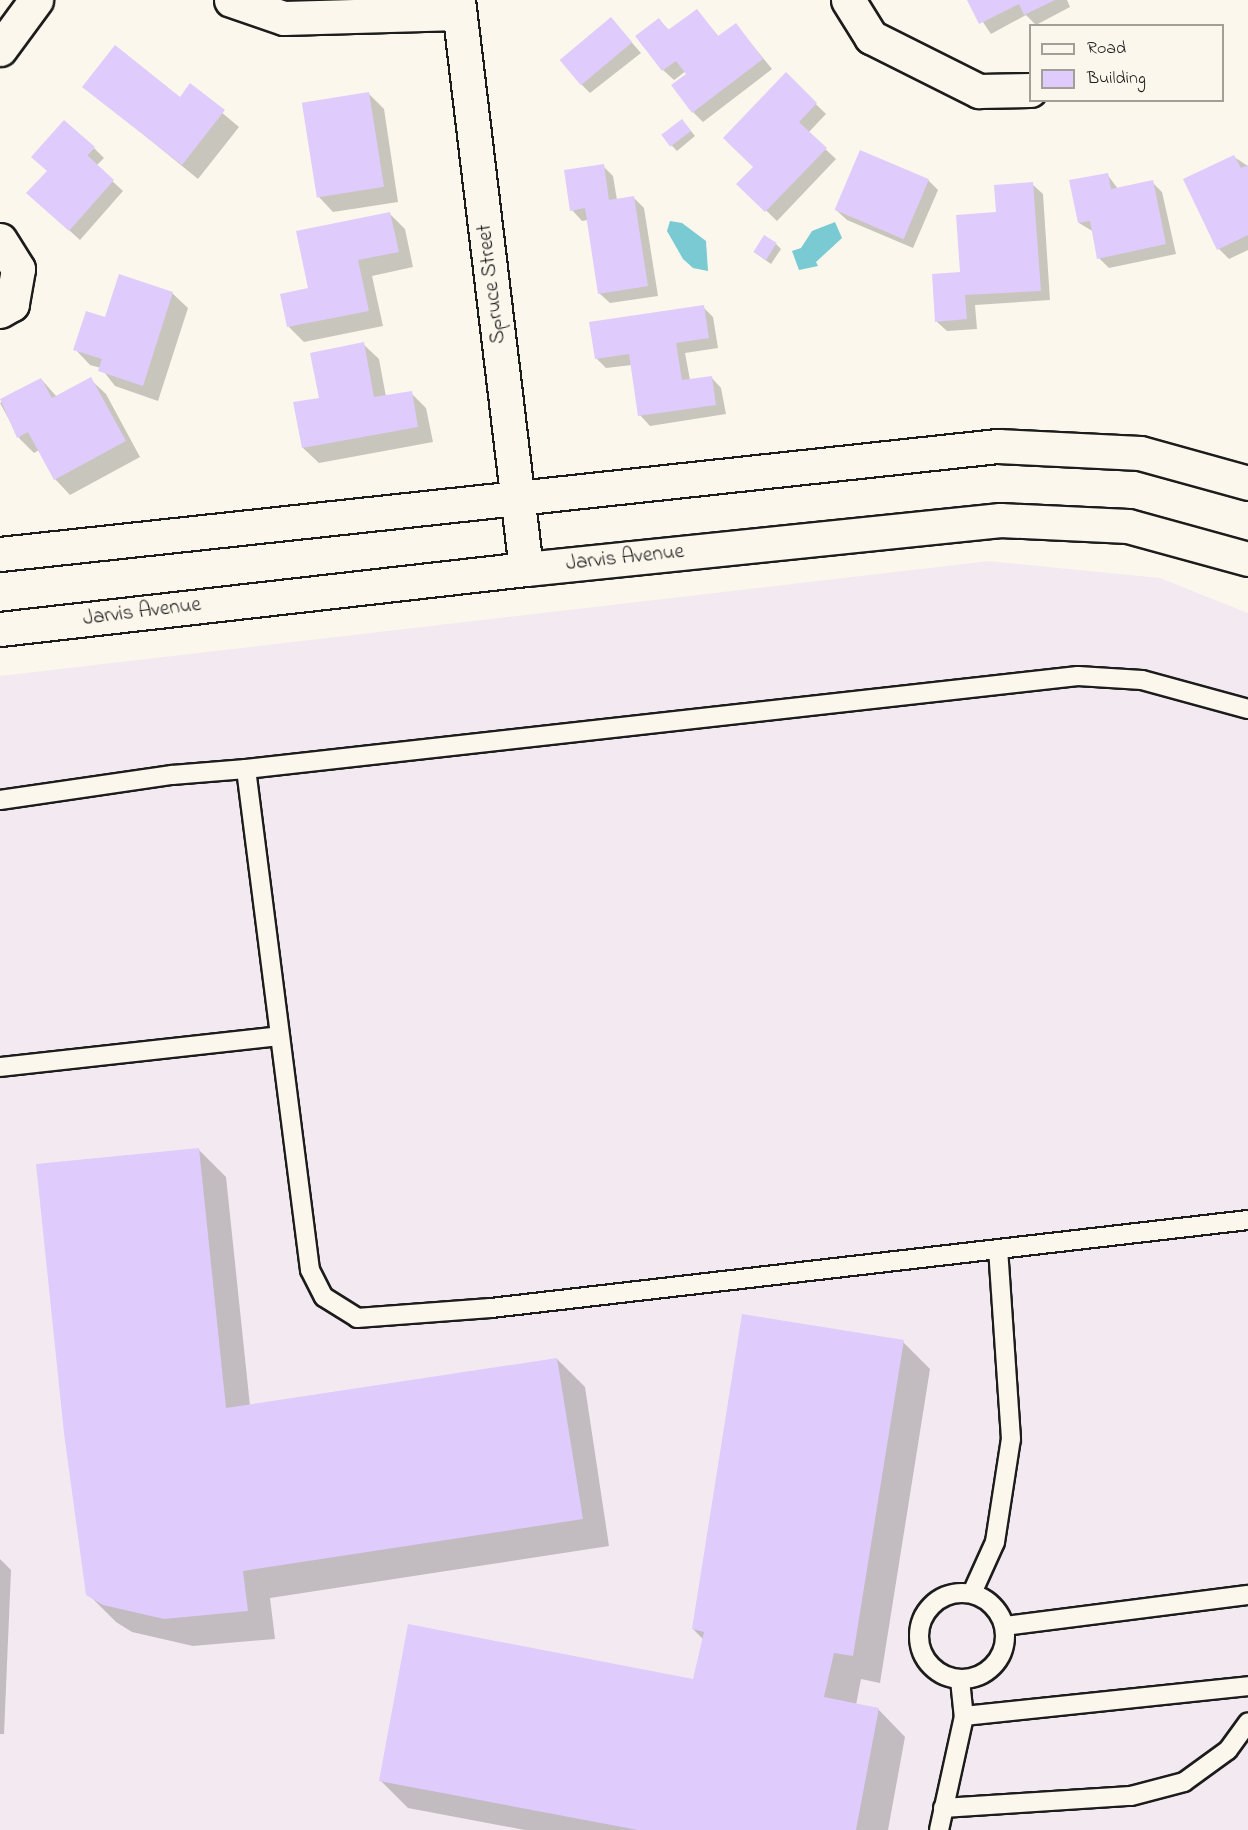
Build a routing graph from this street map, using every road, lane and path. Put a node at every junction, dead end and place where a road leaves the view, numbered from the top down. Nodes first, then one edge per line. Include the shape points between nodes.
1 (36, 0) edge
2 (231, 0) edge
3 (848, 0) edge
4 (458, 7) edge
5 (0, 49) edge
6 (1029, 90) edge
7 (0, 240) edge
8 (0, 311) edge
9 (1248, 483) edge
10 (518, 495) junction
11 (0, 554) edge
12 (1248, 559) edge
13 (526, 569) junction
14 (0, 629) edge
15 (1248, 709) edge
16 (246, 769) junction
17 (0, 800) edge
18 (279, 1036) junction
19 (0, 1067) edge
20 (1248, 1220) edge
21 (998, 1249) junction
22 (972, 1593) junction
23 (1248, 1595) edge
24 (1005, 1626) junction
25 (960, 1680) junction
26 (1247, 1691) edge
27 (964, 1716) junction
28 (1248, 1722) edge
29 (943, 1808) junction
30 (939, 1830) edge

1 - 5 main road
2 - 4 main road via 284,18
3 - 6 main road via 871,37 979,92
4 - 10 main road, Spruce Street
7 - 8 main road via 18,269 12,304
9 - 10 main road via 1140,453 998,446
10 - 11 main road
10 - 13 main road, Spruce Street
12 - 13 main road, Jarvis Avenue via 1128,526 1000,520
13 - 14 main road, Jarvis Avenue
15 - 16 lane via 1142,680 1078,676 496,738
16 - 17 lane via 172,775
16 - 18 lane
18 - 19 lane
18 - 21 lane via 310,1270 324,1297 357,1318 491,1308
20 - 21 lane
21 - 22 lane via 1011,1439 995,1542
22 - 24 lane via 986,1599
22 - 25 lane via 944,1596 923,1615 918,1628 922,1656 932,1668
23 - 24 lane
24 - 25 lane via 1000,1658 989,1670
25 - 27 lane
26 - 27 lane
27 - 29 lane
28 - 29 lane via 1228,1750 1184,1782 1131,1796
29 - 30 lane

